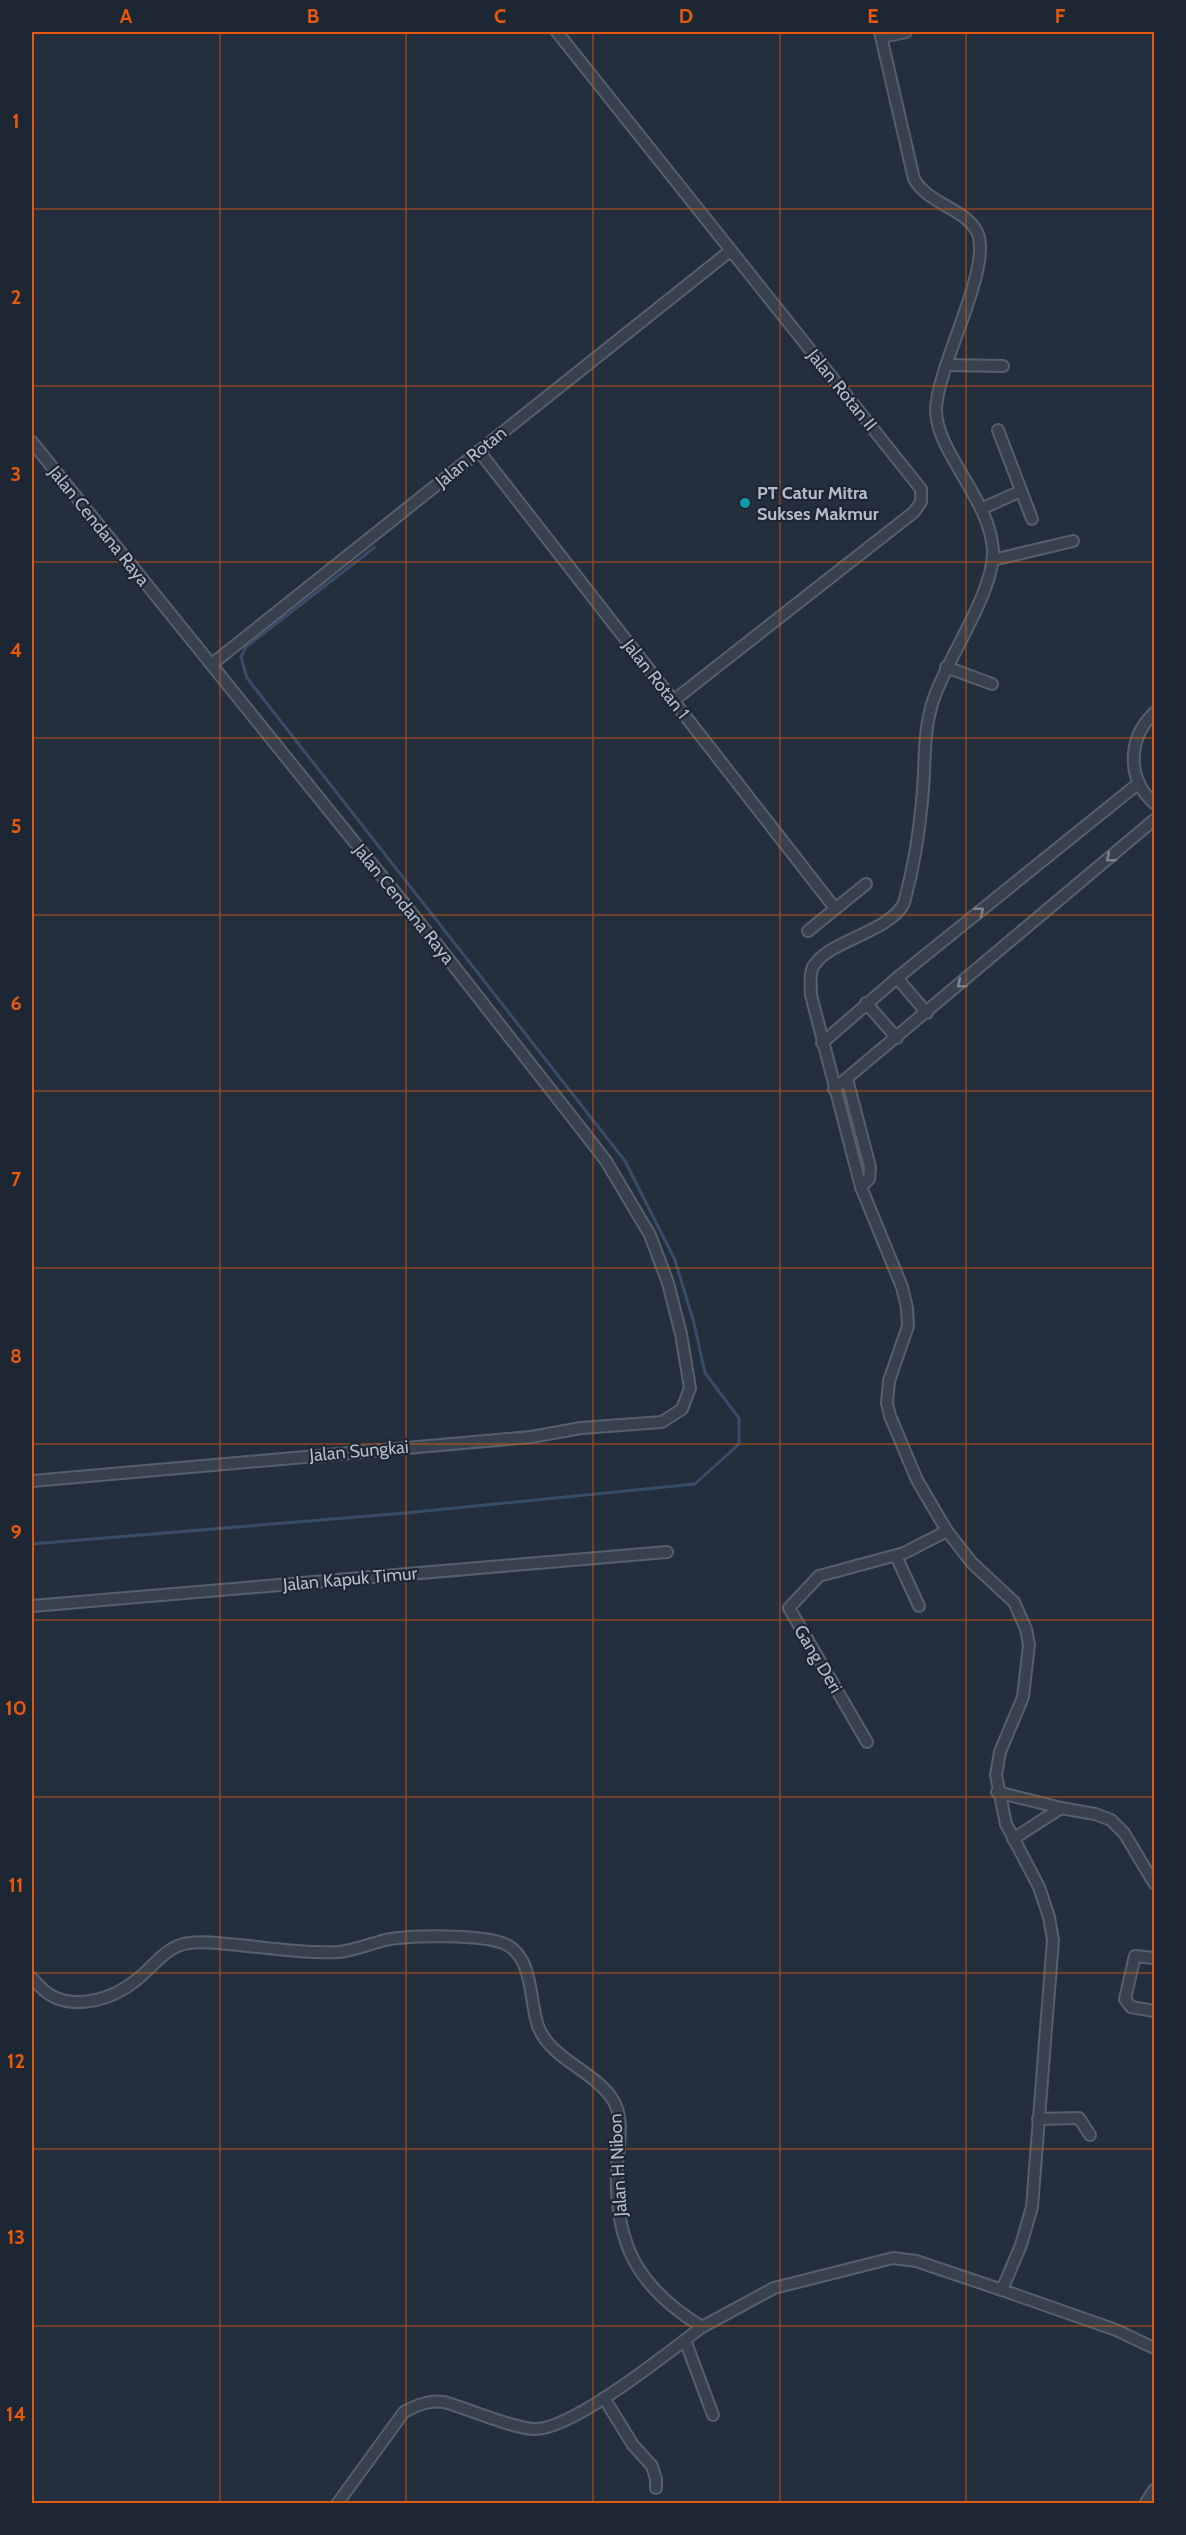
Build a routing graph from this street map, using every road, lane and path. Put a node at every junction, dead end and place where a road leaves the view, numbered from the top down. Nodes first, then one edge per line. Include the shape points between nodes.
1 (557, 32) edge
2 (906, 32) edge
3 (881, 34) edge
4 (730, 251) junction
5 (947, 365) junction
6 (1004, 366) dead end
7 (998, 430) dead end
8 (32, 442) edge
9 (479, 451) junction
10 (1021, 491) junction
11 (981, 509) junction
12 (1032, 519) dead end
13 (1073, 541) dead end
14 (993, 560) junction
15 (212, 664) junction
16 (946, 667) junction
17 (992, 684) dead end
18 (673, 701) junction
19 (1155, 713) edge
20 (1139, 783) junction
21 (1155, 803) edge
22 (1155, 820) edge
23 (866, 884) dead end
24 (834, 908) junction
25 (808, 931) dead end
26 (897, 978) junction
27 (866, 1003) junction
28 (927, 1012) junction
29 (897, 1038) junction
30 (822, 1043) junction
31 (847, 1079) junction
32 (834, 1089) junction
33 (861, 1187) junction
34 (682, 1409) joint
35 (32, 1481) edge
36 (947, 1531) junction
37 (668, 1552) dead end
38 (896, 1556) junction
39 (32, 1606) edge
40 (919, 1606) dead end
41 (867, 1742) dead end
42 (998, 1792) junction
43 (1061, 1808) junction
44 (1012, 1839) junction
45 (1155, 1883) edge
46 (1155, 1958) edge
47 (32, 1978) edge
48 (1155, 2011) edge
49 (1038, 2119) junction
50 (1090, 2135) dead end
51 (1002, 2290) junction
52 (702, 2327) junction
53 (684, 2340) junction
54 (1155, 2348) edge
55 (604, 2398) junction
56 (713, 2415) dead end
57 (656, 2488) dead end
58 (1155, 2490) edge
59 (337, 2504) edge
60 (1145, 2504) edge

1 - 4 street, Jalan Rotan II
2 - 3 street
3 - 5 street via 914,179 923,193 970,222 979,236 977,267
4 - 9 street, Jalan Rotan
4 - 18 street, Jalan Rotan II via 921,489 921,502 914,512
5 - 6 street
5 - 11 street via 937,403 937,423
7 - 10 street
8 - 15 street, Jalan Cendana Raya
9 - 15 street, Jalan Rotan
9 - 18 street, Jalan Rotan 1
10 - 11 street
10 - 12 street
11 - 14 street via 991,536
13 - 14 street
14 - 16 street via 976,607
15 - 34 street, Jalan Cendana Raya via 612,1171 650,1235 668,1283 690,1388
16 - 17 street
16 - 30 street via 925,731 922,800 904,903 894,917 820,959 812,968 811,995
18 - 24 street, Jalan Rotan 1
19 - 20 street via 1142,728 1135,746 1134,765
20 - 21 street
26 -> 20 street
22 -> 28 street
23 - 24 street
24 - 25 street
26 - 27 street
26 - 28 street
27 - 29 street
27 - 30 street
28 - 29 street
29 - 31 street
30 - 32 street
31 - 32 street
31 - 33 street via 870,1167 869,1179
32 - 33 street
33 - 36 street via 907,1308 908,1326 889,1382 887,1403 892,1424 917,1480
34 - 35 street, Jalan Sungkai via 662,1422 581,1428 531,1437
36 - 38 street, Gang Deri
36 - 42 street via 972,1563 1014,1602 1027,1637 1023,1697 999,1758
37 - 39 street, Jalan Kapuk Timur
38 - 40 street
38 - 41 street, Gang Deri via 819,1576 789,1608
42 - 43 street
42 - 44 street
43 - 44 street
43 - 45 street via 1095,1814 1118,1825
44 - 49 street via 1045,1900 1053,1940
46 - 48 street via 1135,1956 1125,1999 1131,2007
47 - 52 street, Jalan H Nibon via 54,1997 94,2000 117,1993 167,1952 189,1942 338,1952 390,1939 426,1936 496,1941 509,1946 524,1965 542,2035 607,2092 617,2108 618,2212 628,2251 662,2298
49 - 50 street via 1079,2118
49 - 51 street via 1030,2218
51 - 52 street via 941,2268 892,2258 774,2288
51 - 54 street via 1116,2330
52 - 53 street
53 - 55 street
53 - 56 street
55 - 57 street via 633,2445 652,2466
55 - 59 street via 559,2424 536,2429 434,2400 414,2406 404,2412
58 - 60 street

